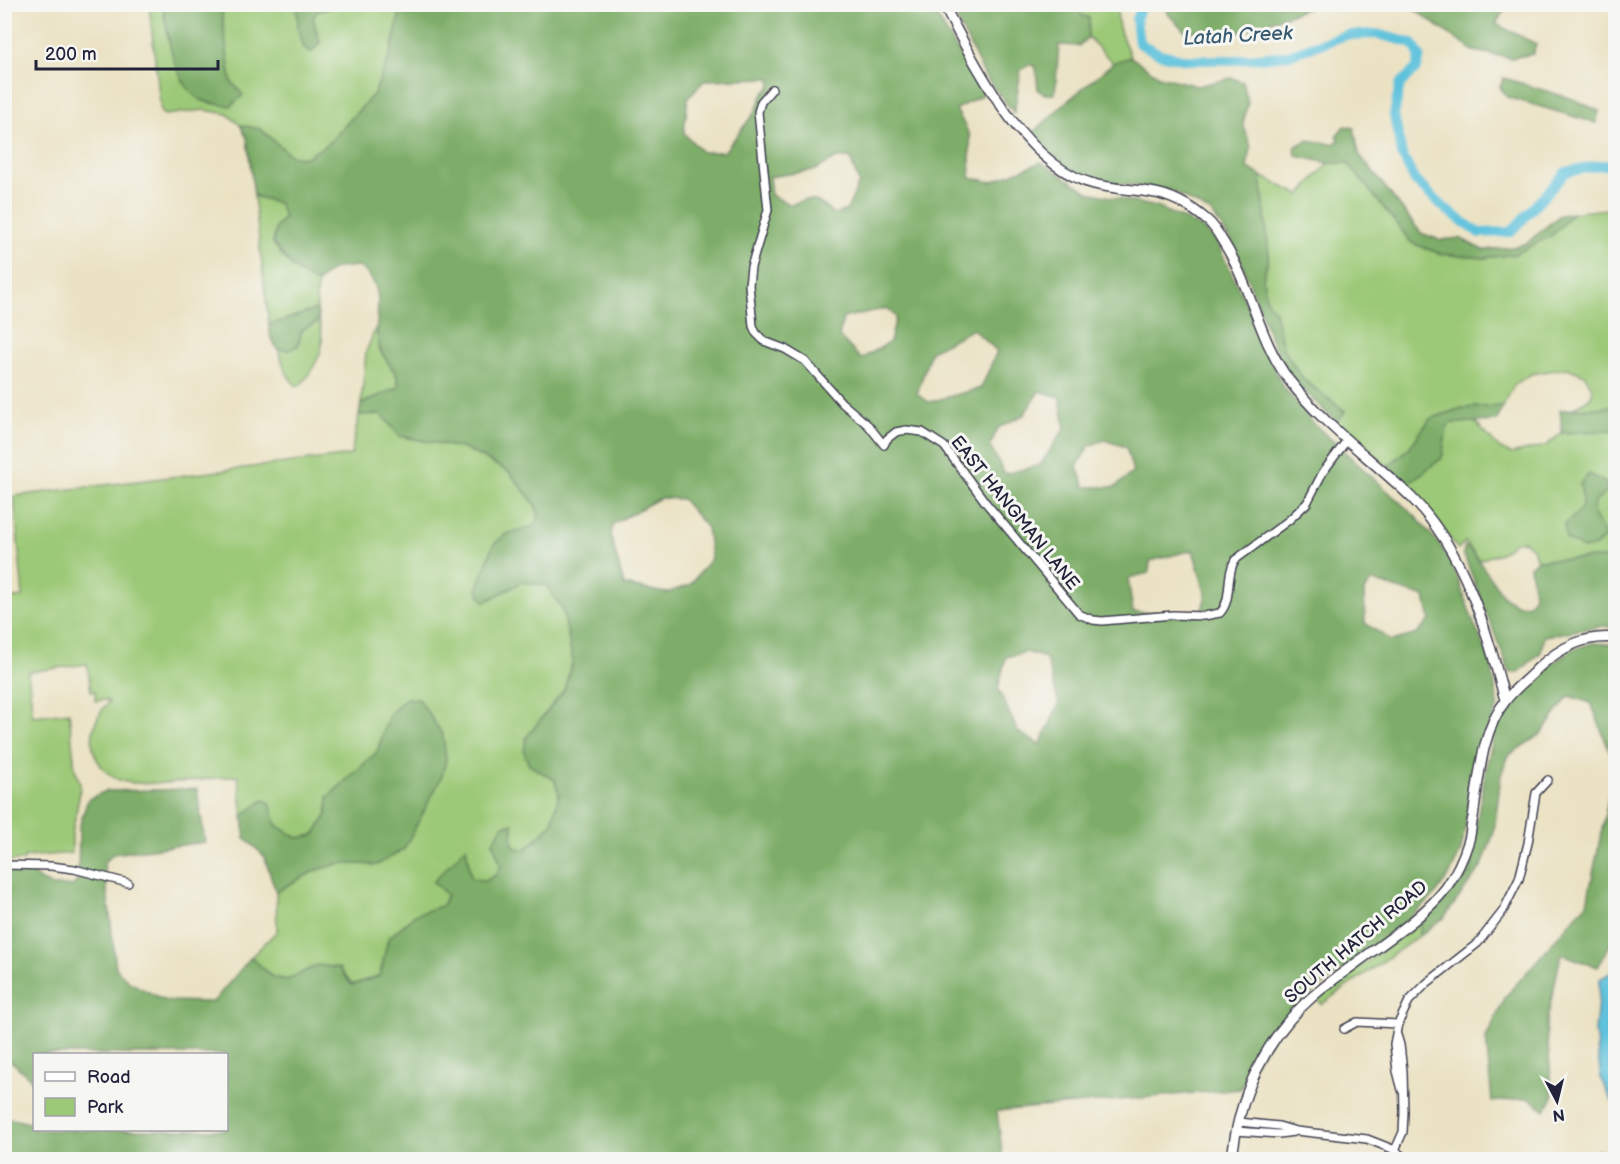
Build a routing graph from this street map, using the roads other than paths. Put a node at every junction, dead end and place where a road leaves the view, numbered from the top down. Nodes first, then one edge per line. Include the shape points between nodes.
1 (943, 4) edge
2 (772, 89) dead end
3 (1347, 440) junction
4 (1616, 638) edge
5 (1505, 700) junction
6 (1548, 780) dead end
7 (4, 866) edge
8 (128, 883) dead end
9 (1398, 1024) junction
10 (1344, 1029) dead end
11 (1238, 1126) junction
12 (1395, 1150) junction
13 (1232, 1160) edge
14 (1407, 1160) edge

1 - 3 street via 983,77 1034,147 1062,169 1091,183 1152,192 1184,203 1210,222 1232,255 1288,379
2 - 3 street, EAST HANGMAN LANE via 758,112 768,210 749,285 756,333 769,344 805,361 884,445 896,432 906,430 922,432 944,446 1079,614 1102,621 1220,613 1226,605 1235,560 1307,503 1323,472
3 - 5 street via 1412,499 1454,557 1486,633
4 - 5 street, SOUTH HATCH ROAD via 1590,639 1566,646
5 - 11 street, SOUTH HATCH ROAD via 1487,738 1469,842 1452,879 1422,913 1312,997 1282,1027 1257,1068
6 - 9 street via 1536,793 1519,879 1503,911 1478,943 1409,1001
7 - 8 street via 51,866
9 - 10 street via 1357,1022
9 - 12 street via 1404,1112
11 - 12 street via 1279,1134 1296,1131 1367,1139
11 - 13 street, SOUTH HATCH ROAD
12 - 14 street

